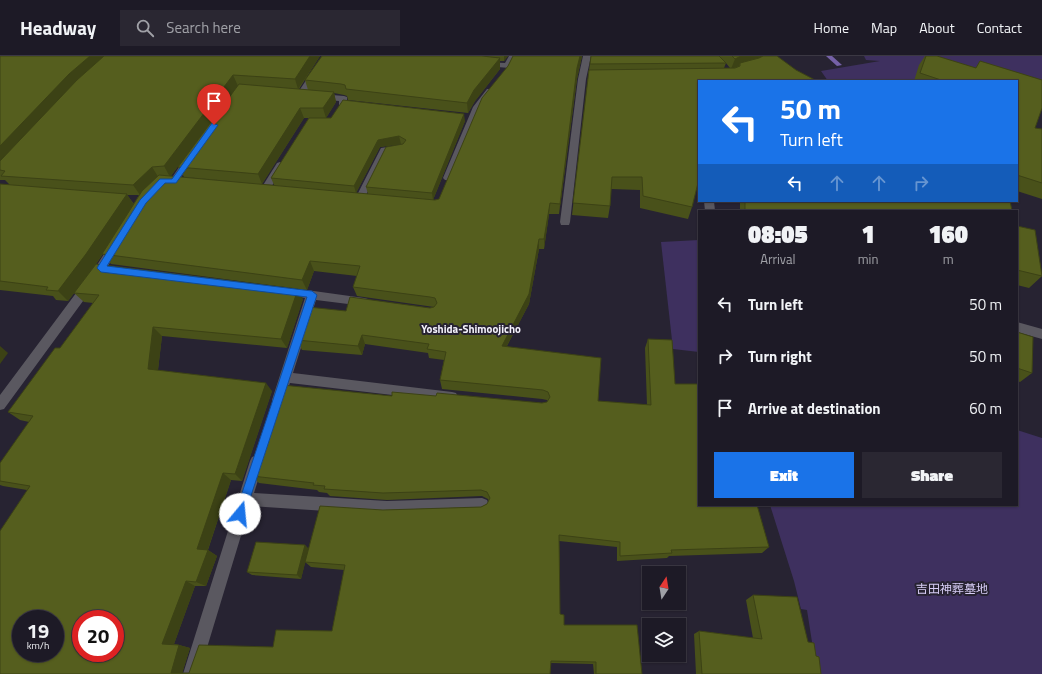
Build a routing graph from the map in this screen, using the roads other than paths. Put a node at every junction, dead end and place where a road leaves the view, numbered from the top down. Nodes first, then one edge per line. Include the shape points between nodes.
1 (326, 56) edge
2 (514, 56) edge
3 (587, 56) edge
4 (473, 63) edge
5 (496, 84) edge
6 (286, 93) edge
7 (301, 94) junction
8 (342, 102) junction
9 (365, 105) edge
10 (335, 113) edge
11 (401, 148) edge
12 (194, 153) edge
13 (284, 158) edge
14 (163, 181) edge
15 (174, 181) junction
16 (189, 182) edge
17 (446, 184) edge
18 (265, 190) edge
19 (360, 199) edge
20 (565, 222) dead end
21 (121, 236) edge
22 (273, 290) edge
23 (312, 295) junction
24 (372, 304) edge
25 (1018, 327) edge
26 (1042, 334) edge
27 (285, 377) junction
28 (462, 398) edge
29 (0, 405) edge
30 (273, 413) edge
31 (261, 449) edge
32 (244, 499) junction
33 (482, 505) edge
34 (190, 674) edge

1 - 7 street
2 - 4 street via 506,70
3 - 20 street via 586,79
5 - 17 street via 468,117
6 - 7 street
7 - 8 street via 344,100
8 - 9 street
8 - 10 street
11 - 19 street via 384,150
12 - 15 street
13 - 18 street
14 - 15 street
15 - 16 street
21 - 29 street via 105,269
22 - 23 street
23 - 24 street
23 - 27 street
25 - 26 street
27 - 28 street
27 - 30 street
31 - 32 street
32 - 33 street via 387,508
32 - 34 street

